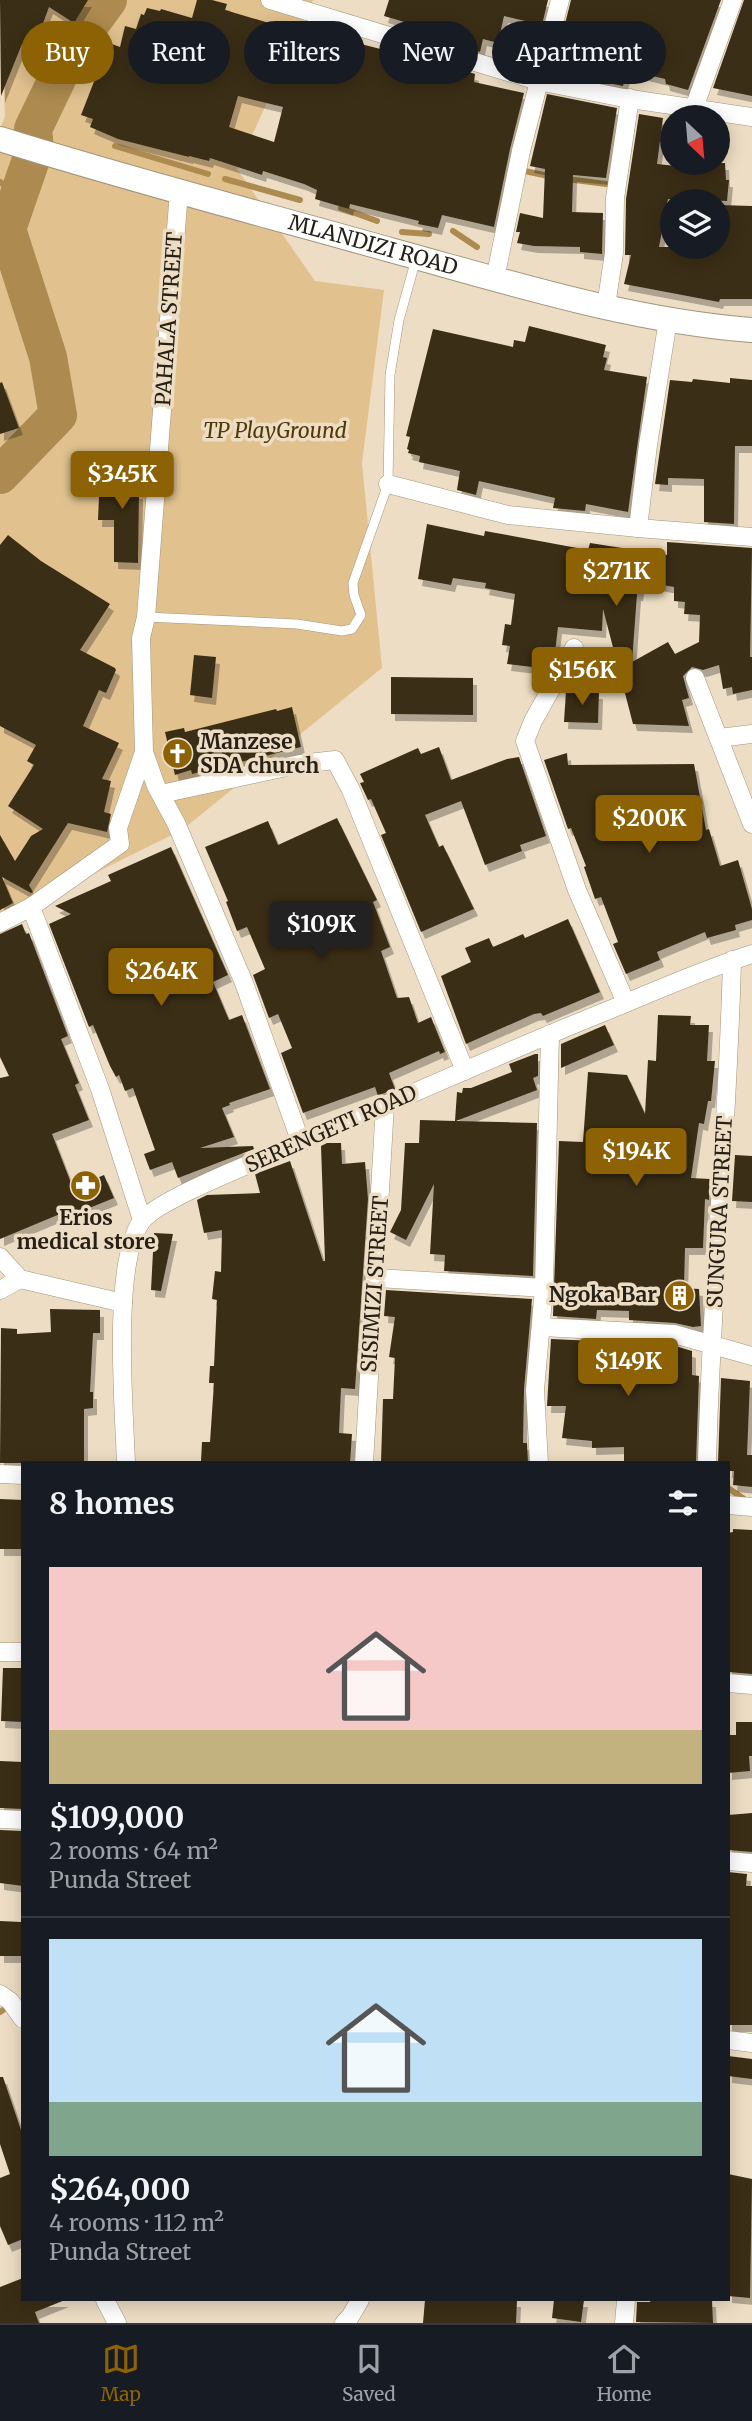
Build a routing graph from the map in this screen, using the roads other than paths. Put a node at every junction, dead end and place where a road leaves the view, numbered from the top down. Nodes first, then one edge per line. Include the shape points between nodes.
1 (270, 0) edge
2 (561, 0) edge
3 (733, 0) edge
4 (555, 21) edge
5 (492, 67) edge
6 (537, 84) edge
7 (554, 84) edge
8 (630, 98) junction
9 (675, 105) edge
10 (695, 105) edge
11 (730, 114) edge
12 (752, 117) edge
13 (0, 139) edge
14 (179, 191) junction
15 (417, 257) junction
16 (495, 279) junction
17 (607, 306) junction
18 (668, 320) junction
19 (752, 330) edge
20 (388, 484) junction
21 (638, 528) junction
22 (752, 537) edge
23 (146, 617) junction
24 (575, 648) dead end
25 (695, 678) dead end
26 (752, 734) edge
27 (719, 738) junction
28 (144, 752) junction
29 (160, 794) junction
30 (752, 824) edge
31 (31, 907) junction
32 (0, 923) edge
33 (752, 954) edge
34 (732, 960) junction
35 (626, 1003) junction
36 (550, 1034) junction
37 (466, 1071) junction
38 (385, 1105) junction
39 (300, 1143) junction
40 (142, 1220) junction
41 (0, 1257) edge
42 (377, 1278) junction
43 (20, 1279) junction
44 (544, 1288) junction
45 (0, 1290) edge
46 (123, 1303) junction
47 (541, 1327) junction
48 (713, 1345) junction
49 (752, 1356) edge
50 (126, 1461) edge
51 (364, 1461) edge
52 (539, 1461) edge
53 (707, 1461) edge
54 (0, 1474) edge
55 (21, 1475) edge
56 (730, 1505) edge
57 (752, 1507) edge
58 (0, 1652) edge
59 (21, 1652) edge
60 (730, 1683) edge
61 (752, 1685) edge
62 (0, 1819) edge
63 (21, 1820) edge
64 (730, 1861) edge
65 (752, 1863) edge
66 (0, 1994) edge
67 (21, 2016) edge
68 (730, 2040) edge
69 (752, 2043) edge
70 (106, 2301) edge
71 (359, 2301) edge
72 (626, 2301) edge
73 (117, 2323) edge
74 (344, 2323) edge
75 (624, 2323) edge

1 - 5 street
2 - 4 street
3 - 10 street
6 - 16 street
7 - 8 street
8 - 9 street
8 - 17 street via 615,198
11 - 12 street
13 - 14 street, MLANDIZI ROAD
14 - 15 street, MLANDIZI ROAD
14 - 23 street, PAHALA STREET
15 - 16 street, MLANDIZI ROAD
15 - 20 lane via 390,375
16 - 17 street, MLANDIZI ROAD
17 - 18 street, MLANDIZI ROAD
18 - 19 street, MLANDIZI ROAD
18 - 21 street
20 - 21 street via 508,514
20 - 23 lane via 354,583 360,615 352,629
21 - 22 street
23 - 28 street, PAHALA STREET via 141,638
24 - 35 street via 525,741 577,890
25 - 27 street
26 - 27 street
27 - 30 street
28 - 29 street
28 - 31 street, PAHALA STREET via 118,828 120,844
29 - 37 street via 335,760
29 - 39 street via 244,983
31 - 32 street, PAHALA STREET
31 - 40 street via 100,1089
33 - 34 street, SERENGETI ROAD
34 - 35 street, SERENGETI ROAD
34 - 48 street, SUNGURA STREET
35 - 36 street, SERENGETI ROAD
36 - 37 street, SERENGETI ROAD
36 - 44 street
37 - 38 street, SERENGETI ROAD
38 - 39 street, SERENGETI ROAD
38 - 42 street, SISIMIZI STREET
39 - 40 street, SERENGETI ROAD via 171,1200
40 - 46 street via 134,1235
41 - 43 street
42 - 44 street
42 - 51 street, SISIMIZI STREET
43 - 45 street
43 - 46 street
44 - 47 street
46 - 50 street
47 - 48 street via 674,1334
47 - 52 street via 536,1390
48 - 49 street
48 - 53 street, SUNGURA STREET
54 - 55 street
56 - 57 street
58 - 59 street
60 - 61 street
62 - 63 street
64 - 65 street
66 - 67 street
68 - 69 street
70 - 73 street
71 - 74 street
72 - 75 street

